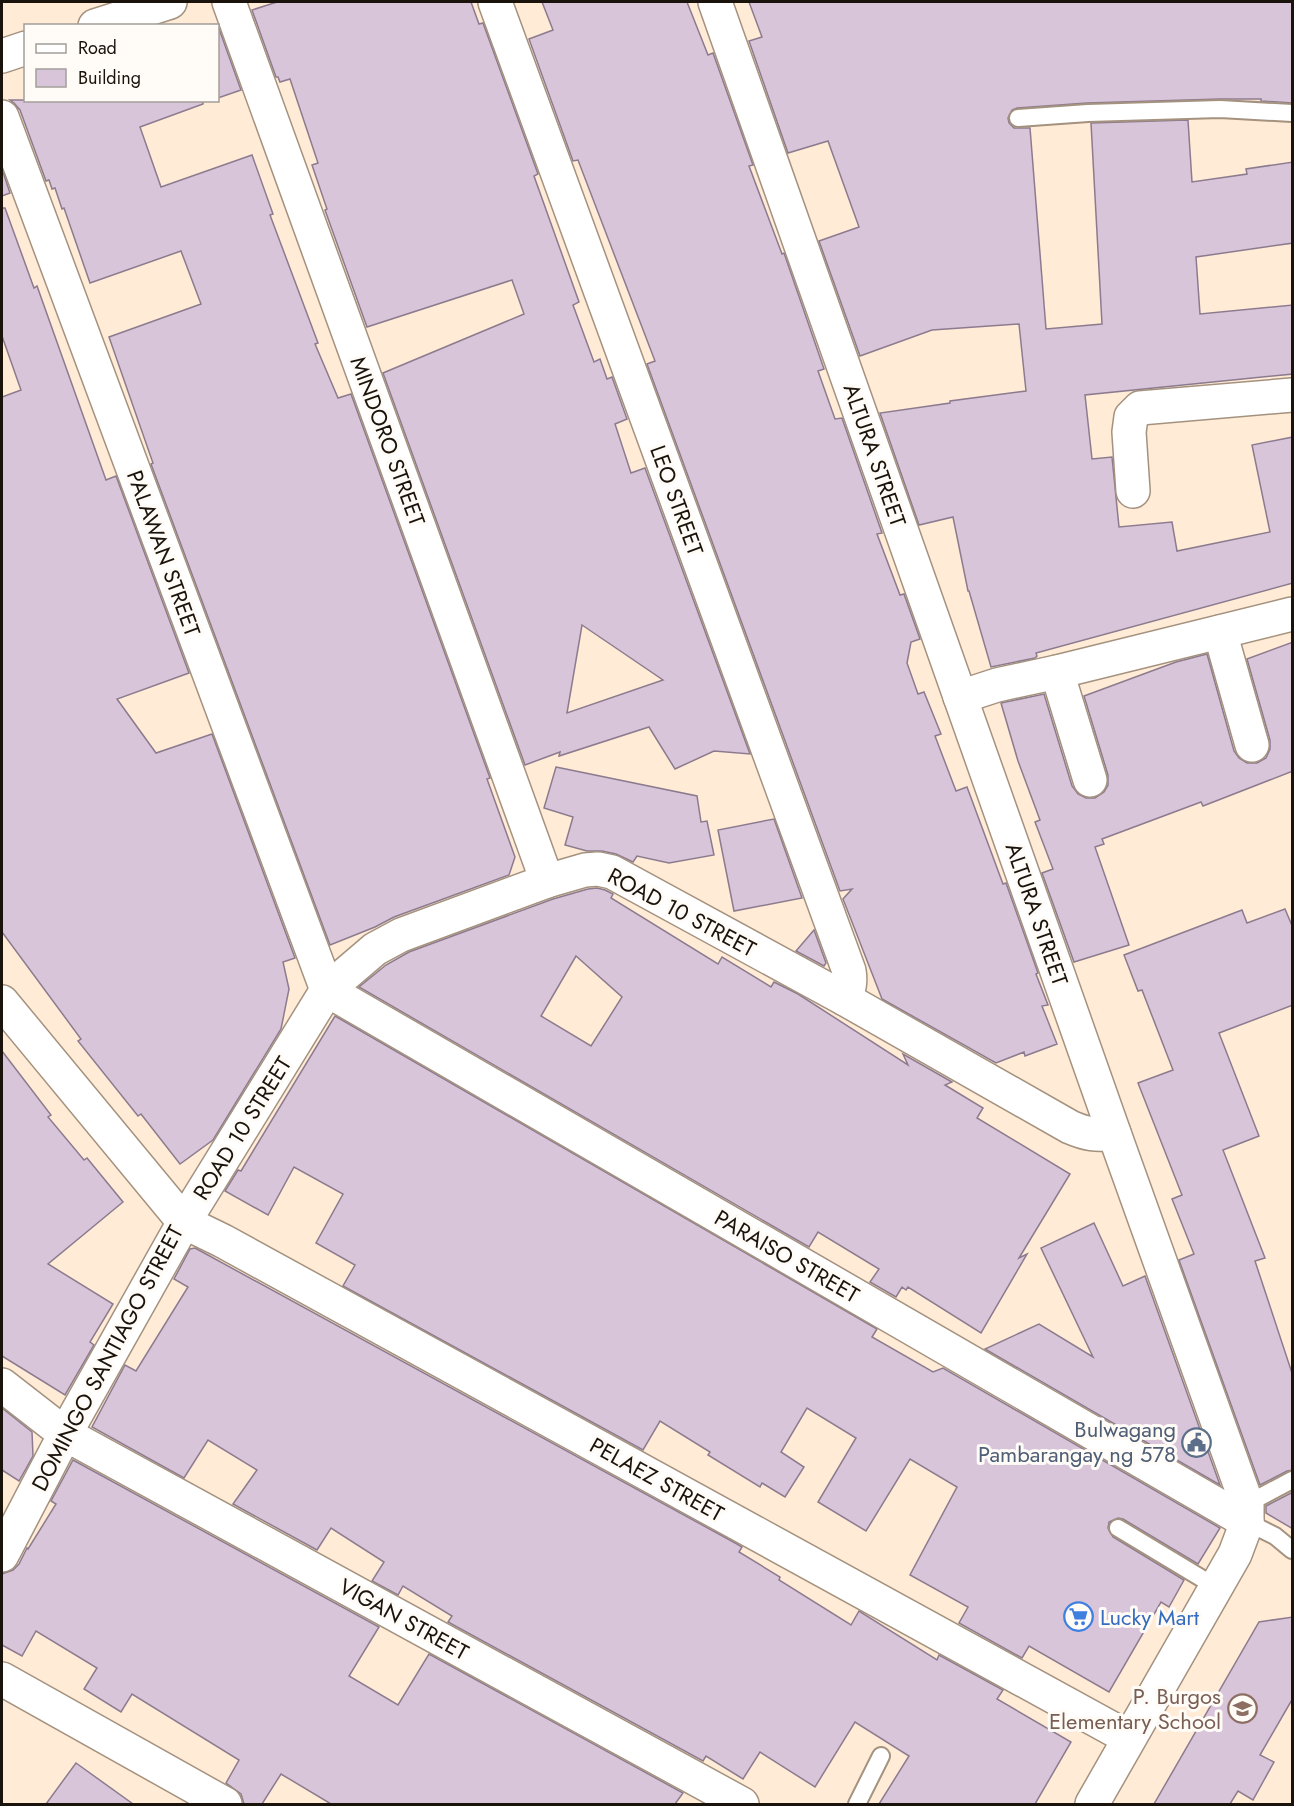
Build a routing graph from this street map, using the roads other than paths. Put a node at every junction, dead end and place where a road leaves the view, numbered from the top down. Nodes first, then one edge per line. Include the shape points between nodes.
1 (170, 2) edge
2 (229, 2) edge
3 (495, 2) edge
4 (715, 2) edge
5 (101, 24) edge
6 (24, 49) edge
7 (2, 56) edge
8 (1293, 112) edge
9 (2, 117) edge
10 (1018, 118) dead end
11 (1293, 395) edge
12 (1133, 490) dead end
13 (1293, 614) edge
14 (1220, 632) junction
15 (1057, 672) junction
16 (960, 697) junction
17 (1252, 745) dead end
18 (1090, 780) dead end
19 (547, 881) junction
20 (327, 990) junction
21 (844, 999) junction
22 (2, 1002) edge
23 (1114, 1133) junction
24 (184, 1222) junction
25 (2, 1385) edge
26 (65, 1434) junction
27 (1293, 1480) edge
28 (1247, 1513) junction
29 (1118, 1528) dead end
30 (1293, 1551) edge
31 (2, 1555) edge
32 (1216, 1587) junction
33 (2, 1678) edge
34 (1129, 1738) junction
35 (881, 1756) dead end
36 (225, 1804) edge
37 (742, 1804) edge
38 (857, 1804) edge
39 (1092, 1804) edge

1 - 5 street
2 - 19 street, MINDORO STREET
3 - 21 street, LEO STREET via 849,971 850,988
4 - 16 street, ALTURA STREET
6 - 7 street
8 - 10 lane via 1220,109
9 - 20 street, PALAWAN STREET
11 - 12 street via 1140,408 1131,417 1129,432
13 - 14 street
14 - 15 street
14 - 17 street
15 - 16 street
15 - 18 street
16 - 23 street, ALTURA STREET
19 - 20 street, ROAD 10 STREET via 401,935 375,949
19 - 21 street, ROAD 10 STREET via 585,870 612,872
20 - 24 street, ROAD 10 STREET
20 - 28 street, PARAISO STREET
21 - 23 street, ROAD 10 STREET via 1070,1127 1086,1134
22 - 24 street, DOMINGO SANTIAGO STREET
23 - 28 street, ALTURA STREET
24 - 26 street, DOMINGO SANTIAGO STREET
24 - 34 street, PELAEZ STREET
25 - 26 street, VIGAN STREET
26 - 31 street, DOMINGO SANTIAGO STREET
26 - 37 street, VIGAN STREET
27 - 28 lane
28 - 30 lane
28 - 32 street via 1235,1554
29 - 32 lane
32 - 34 street
33 - 36 street
34 - 39 street
35 - 38 lane

